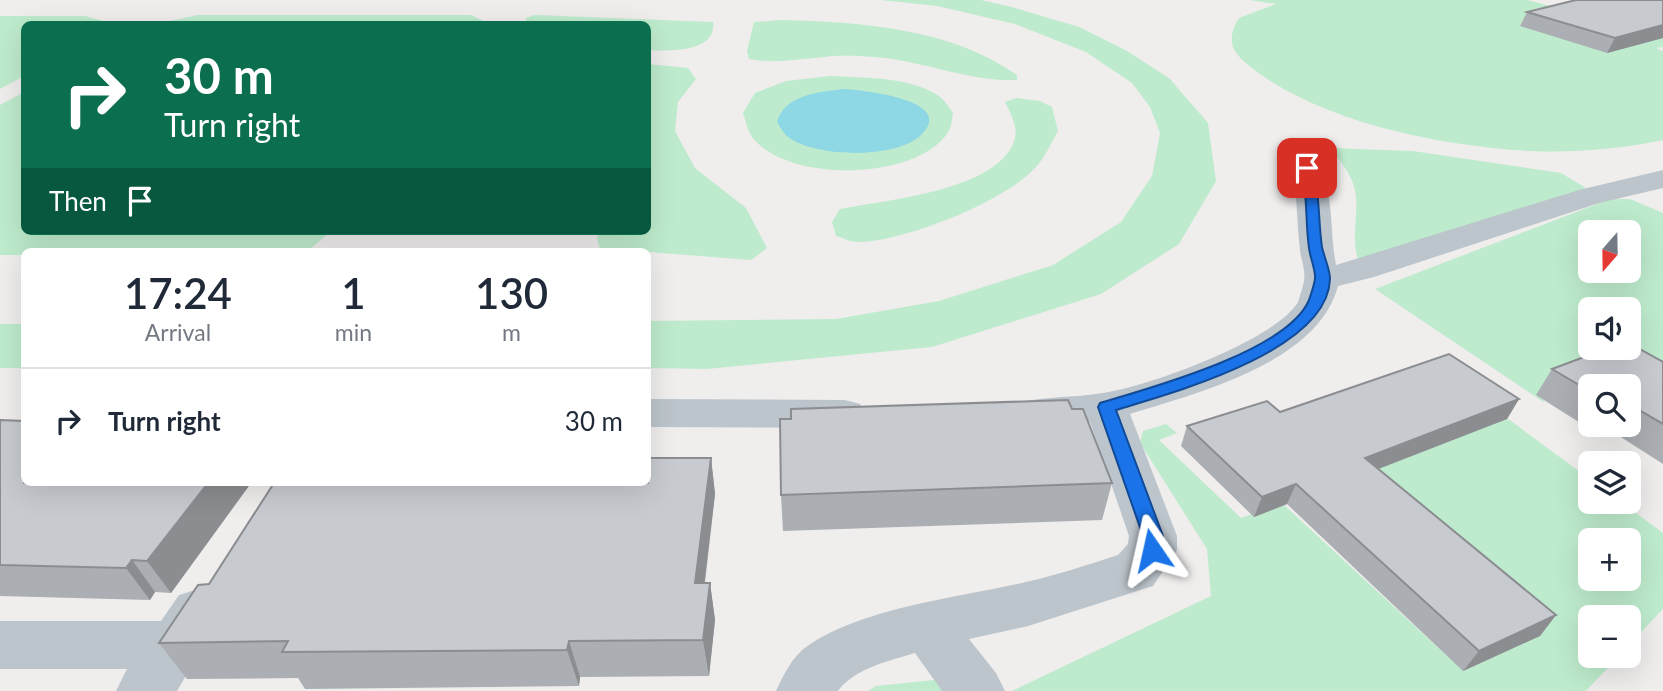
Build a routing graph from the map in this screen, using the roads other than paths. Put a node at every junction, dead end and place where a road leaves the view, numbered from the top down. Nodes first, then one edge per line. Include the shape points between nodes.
1 (1304, 160) dead end
2 (1663, 179) edge
3 (1627, 188) junction
4 (1663, 203) edge
5 (1322, 279) junction
6 (1106, 407) junction
7 (651, 413) edge
8 (882, 414) edge
9 (992, 415) edge
10 (220, 578) edge
11 (926, 626) junction
12 (0, 645) edge
13 (176, 645) junction
14 (145, 691) edge
15 (805, 691) edge
16 (976, 691) edge

1 - 5 street via 1312,187 1315,248
2 - 3 street
3 - 4 street
3 - 5 street via 1590,195
5 - 6 street via 1315,304 1294,329 1234,364
6 - 9 street
6 - 11 street via 1153,536 1146,560 1135,571 1040,601
7 - 8 street
10 - 13 street
11 - 15 street via 859,646 824,666
11 - 16 street
12 - 13 street
13 - 14 street

